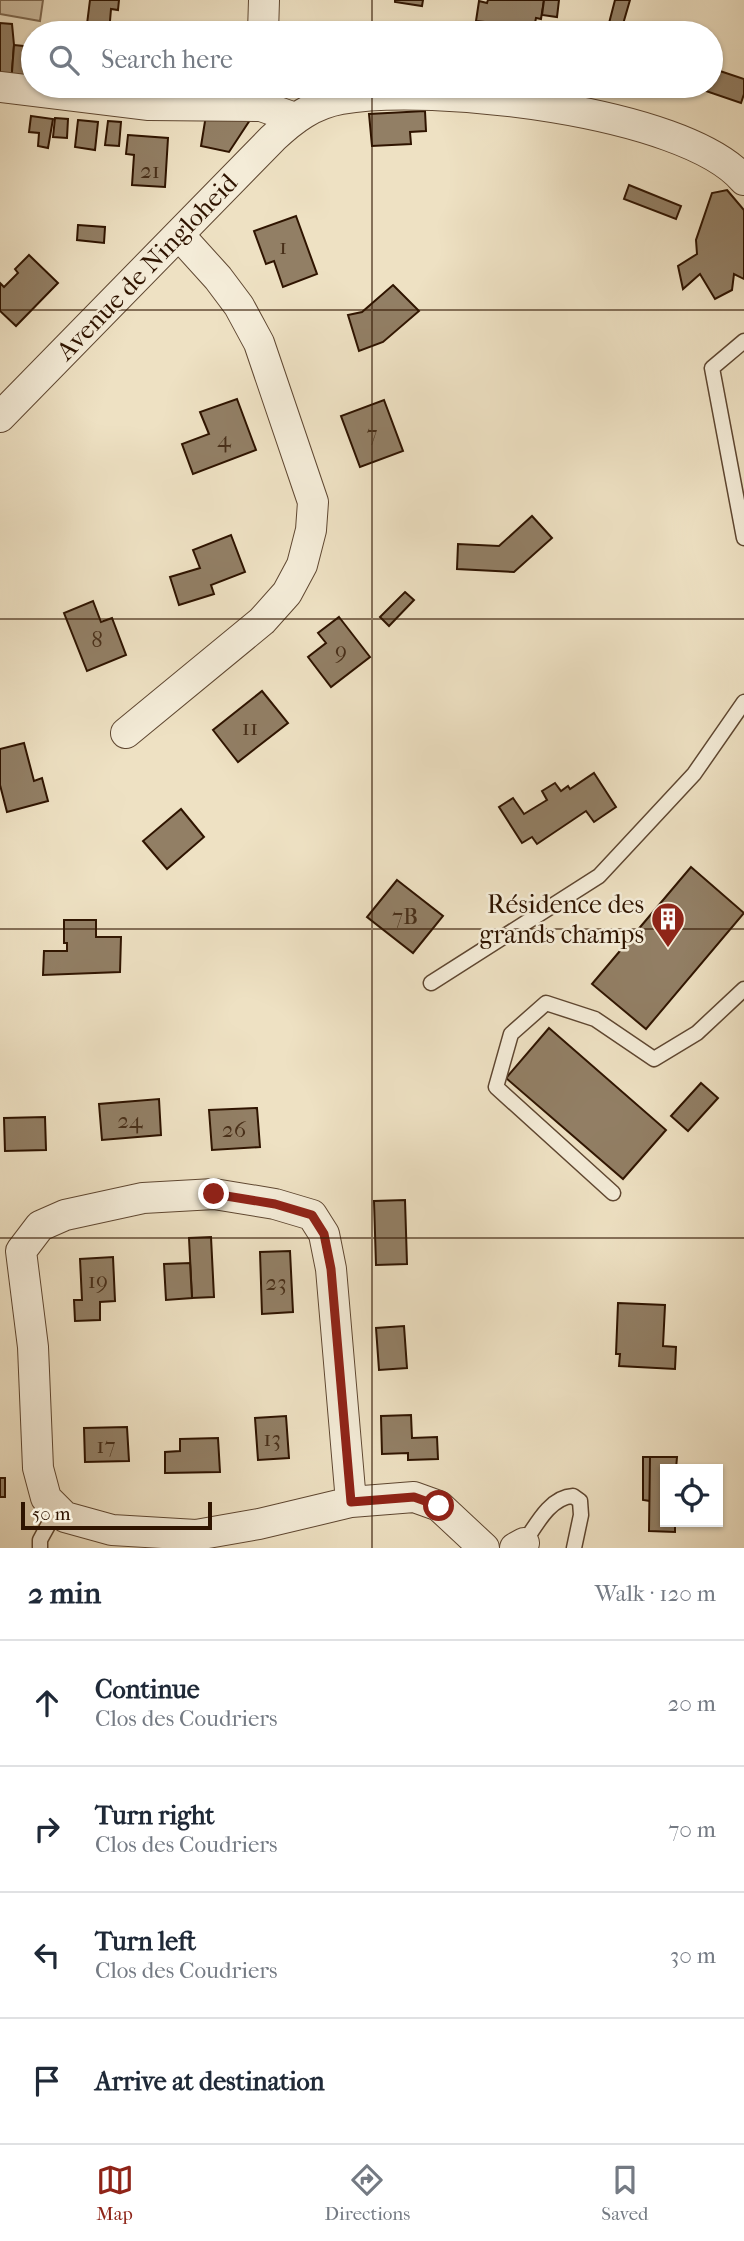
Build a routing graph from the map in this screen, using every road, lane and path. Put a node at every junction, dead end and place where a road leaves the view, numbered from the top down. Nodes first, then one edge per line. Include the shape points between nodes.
1 (264, 0) edge
2 (263, 21) edge
3 (0, 87) edge
4 (21, 90) edge
5 (91, 98) edge
6 (236, 98) edge
7 (264, 98) edge
8 (351, 98) edge
9 (475, 98) edge
10 (295, 118) junction
11 (744, 180) edge
12 (180, 236) junction
13 (744, 341) edge
14 (0, 417) edge
15 (744, 538) edge
16 (744, 702) edge
17 (126, 733) dead end
18 (431, 983) dead end
19 (744, 989) edge
20 (613, 1194) dead end
21 (351, 1502) junction
22 (57, 1509) junction
23 (524, 1546) edge
24 (40, 1548) edge
25 (484, 1548) edge
26 (574, 1548) edge

1 - 2 street
3 - 4 street
5 - 6 street via 149,105
7 - 10 street
8 - 10 street via 317,106
9 - 11 street via 534,102 627,122 714,155
10 - 12 street, Avenue de Ningloheid
12 - 14 street, Avenue de Ningloheid
12 - 17 street via 239,306 259,343 313,502 311,530 292,584 262,621
13 - 15 lane via 712,368
16 - 18 lane via 694,774 599,876
19 - 20 lane via 698,1032 654,1059 595,1020 546,1003 511,1034 496,1087
21 - 22 street via 196,1535 112,1530 65,1517
21 - 22 street via 324,1234 312,1215 214,1194 143,1198 65,1215 40,1226 21,1251 33,1347 38,1468 46,1499
21 - 25 street via 414,1497 439,1506
22 - 24 lane
23 - 26 lane via 551,1505 573,1496 580,1502 582,1515

